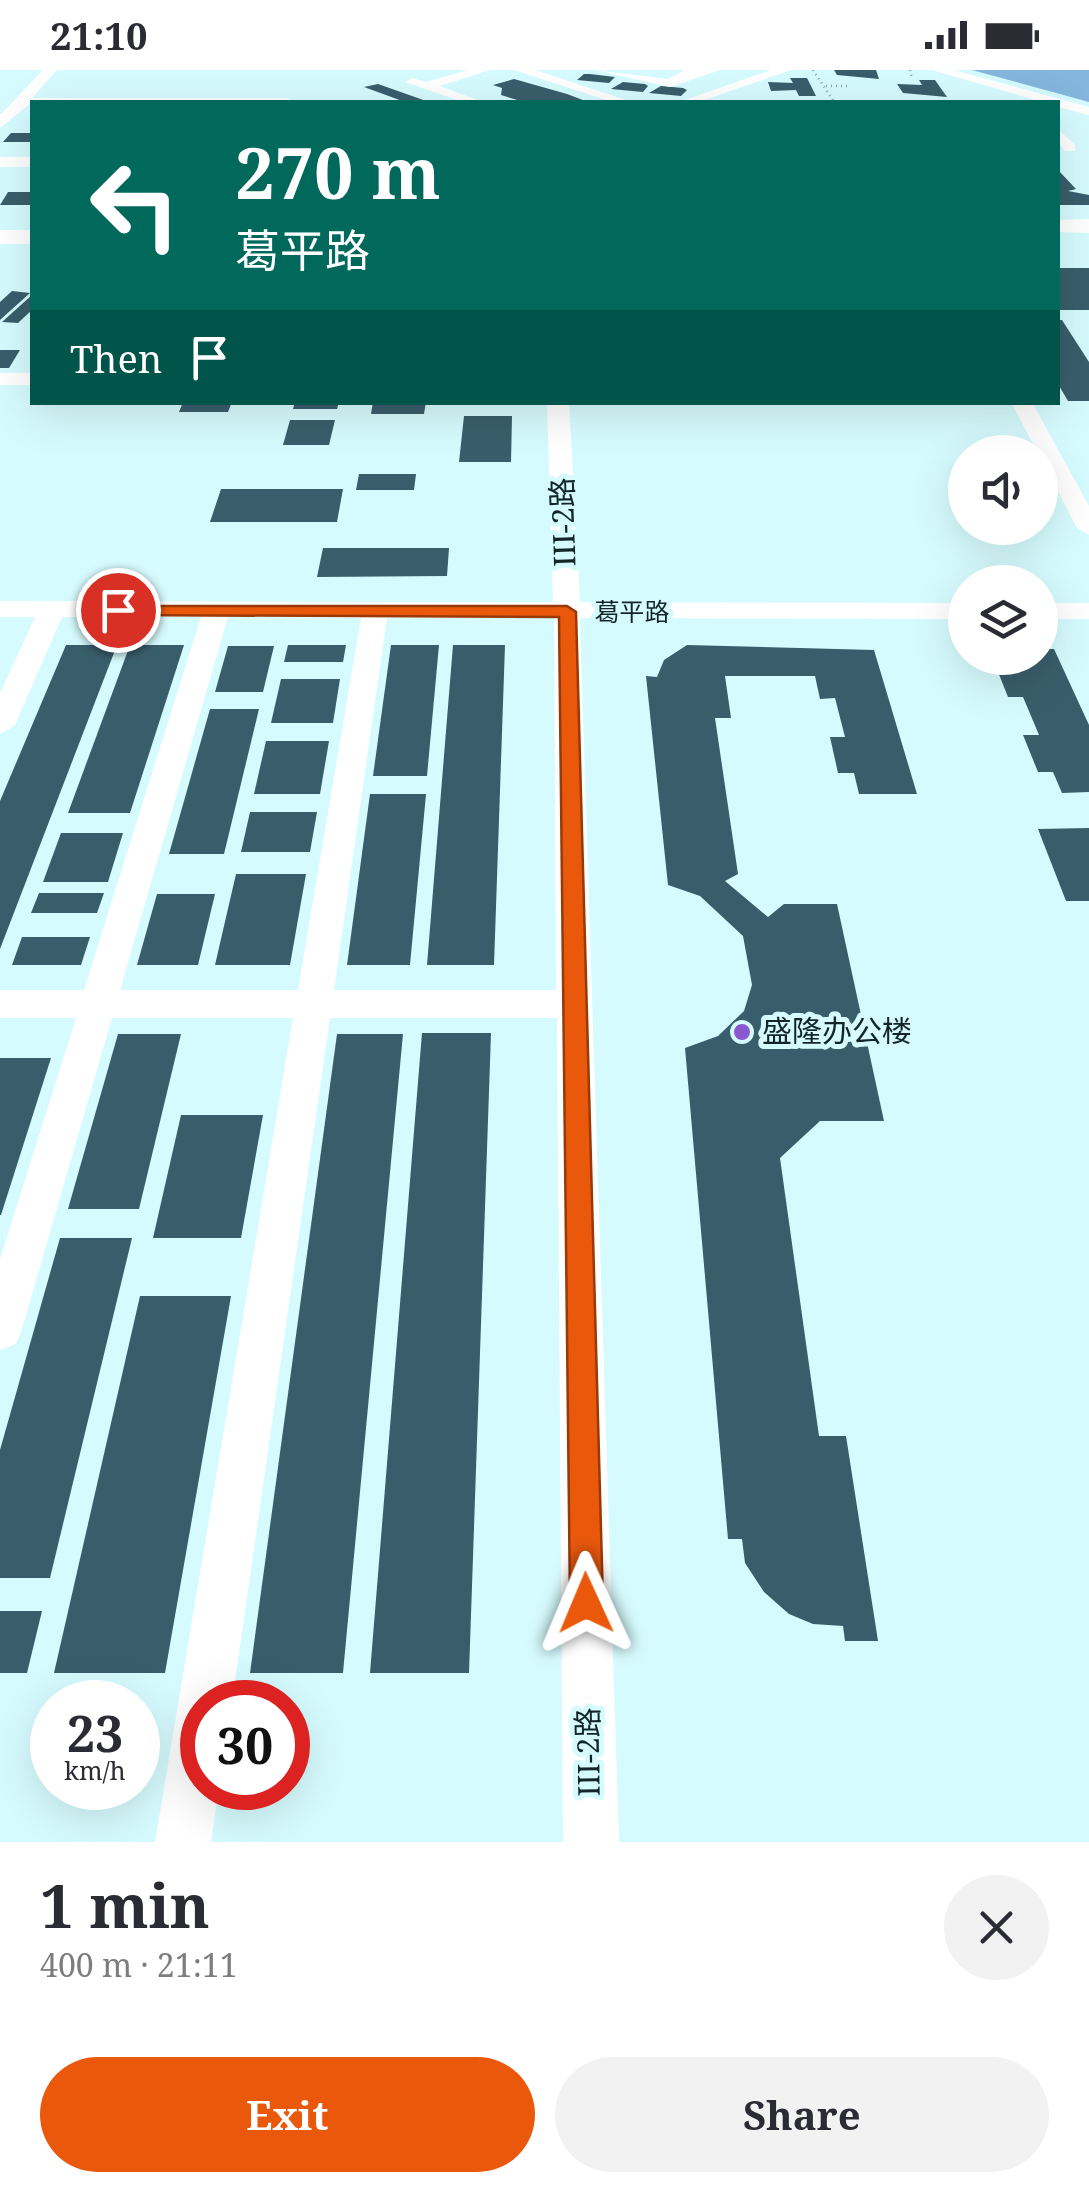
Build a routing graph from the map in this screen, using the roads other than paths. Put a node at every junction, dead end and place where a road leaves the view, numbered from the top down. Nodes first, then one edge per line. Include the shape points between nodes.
1 (50, 70) edge
2 (483, 70) edge
3 (521, 70) edge
4 (586, 70) edge
5 (602, 70) edge
6 (713, 70) edge
7 (784, 70) edge
8 (940, 70) edge
9 (911, 75) edge
10 (556, 79) junction
11 (470, 100) edge
12 (618, 100) edge
13 (692, 100) edge
14 (1018, 100) edge
15 (1049, 100) edge
16 (20, 102) junction
17 (30, 102) edge
18 (1060, 103) edge
19 (1089, 111) edge
20 (0, 124) edge
21 (1060, 136) edge
22 (1060, 148) edge
23 (0, 162) edge
24 (30, 162) edge
25 (0, 224) edge
26 (30, 224) edge
27 (1060, 226) edge
28 (1089, 226) edge
29 (0, 237) edge
30 (30, 237) edge
31 (1060, 238) edge
32 (1089, 238) edge
33 (0, 379) edge
34 (30, 379) edge
35 (558, 405) edge
36 (1023, 405) edge
37 (1089, 528) edge
38 (0, 609) edge
39 (52, 609) junction
40 (217, 610) junction
41 (375, 611) junction
42 (948, 611) edge
43 (1058, 611) edge
44 (1089, 611) edge
45 (567, 612) junction
46 (0, 725) edge
47 (0, 1004) edge
48 (98, 1004) junction
49 (314, 1004) junction
50 (575, 1004) junction
51 (0, 1328) edge
52 (208, 1680) edge
53 (189, 1810) edge
54 (184, 1842) edge
55 (591, 1842) edge

1 - 16 street
2 - 11 street via 419,84
3 - 10 street
4 - 10 street
5 - 6 street via 674,83
7 - 13 street
8 - 15 street
9 - 14 street
10 - 12 street
16 - 17 street
16 - 20 street
18 - 19 street
21 - 22 street via 1070,148
23 - 24 street
25 - 26 main road
27 - 28 main road
29 - 30 main road
31 - 32 main road
33 - 34 street
35 - 45 street, III-2路
36 - 37 street
38 - 39 street, 葛平路
39 - 40 street, 葛平路
39 - 46 street
40 - 41 street, 葛平路
40 - 48 street
41 - 45 street, 葛平路
41 - 49 street
42 - 45 street, 葛平路
43 - 44 street
45 - 50 street, III-2路
47 - 48 street
48 - 49 street
48 - 51 street
49 - 50 street
49 - 52 street
50 - 55 street, III-2路
53 - 54 street

